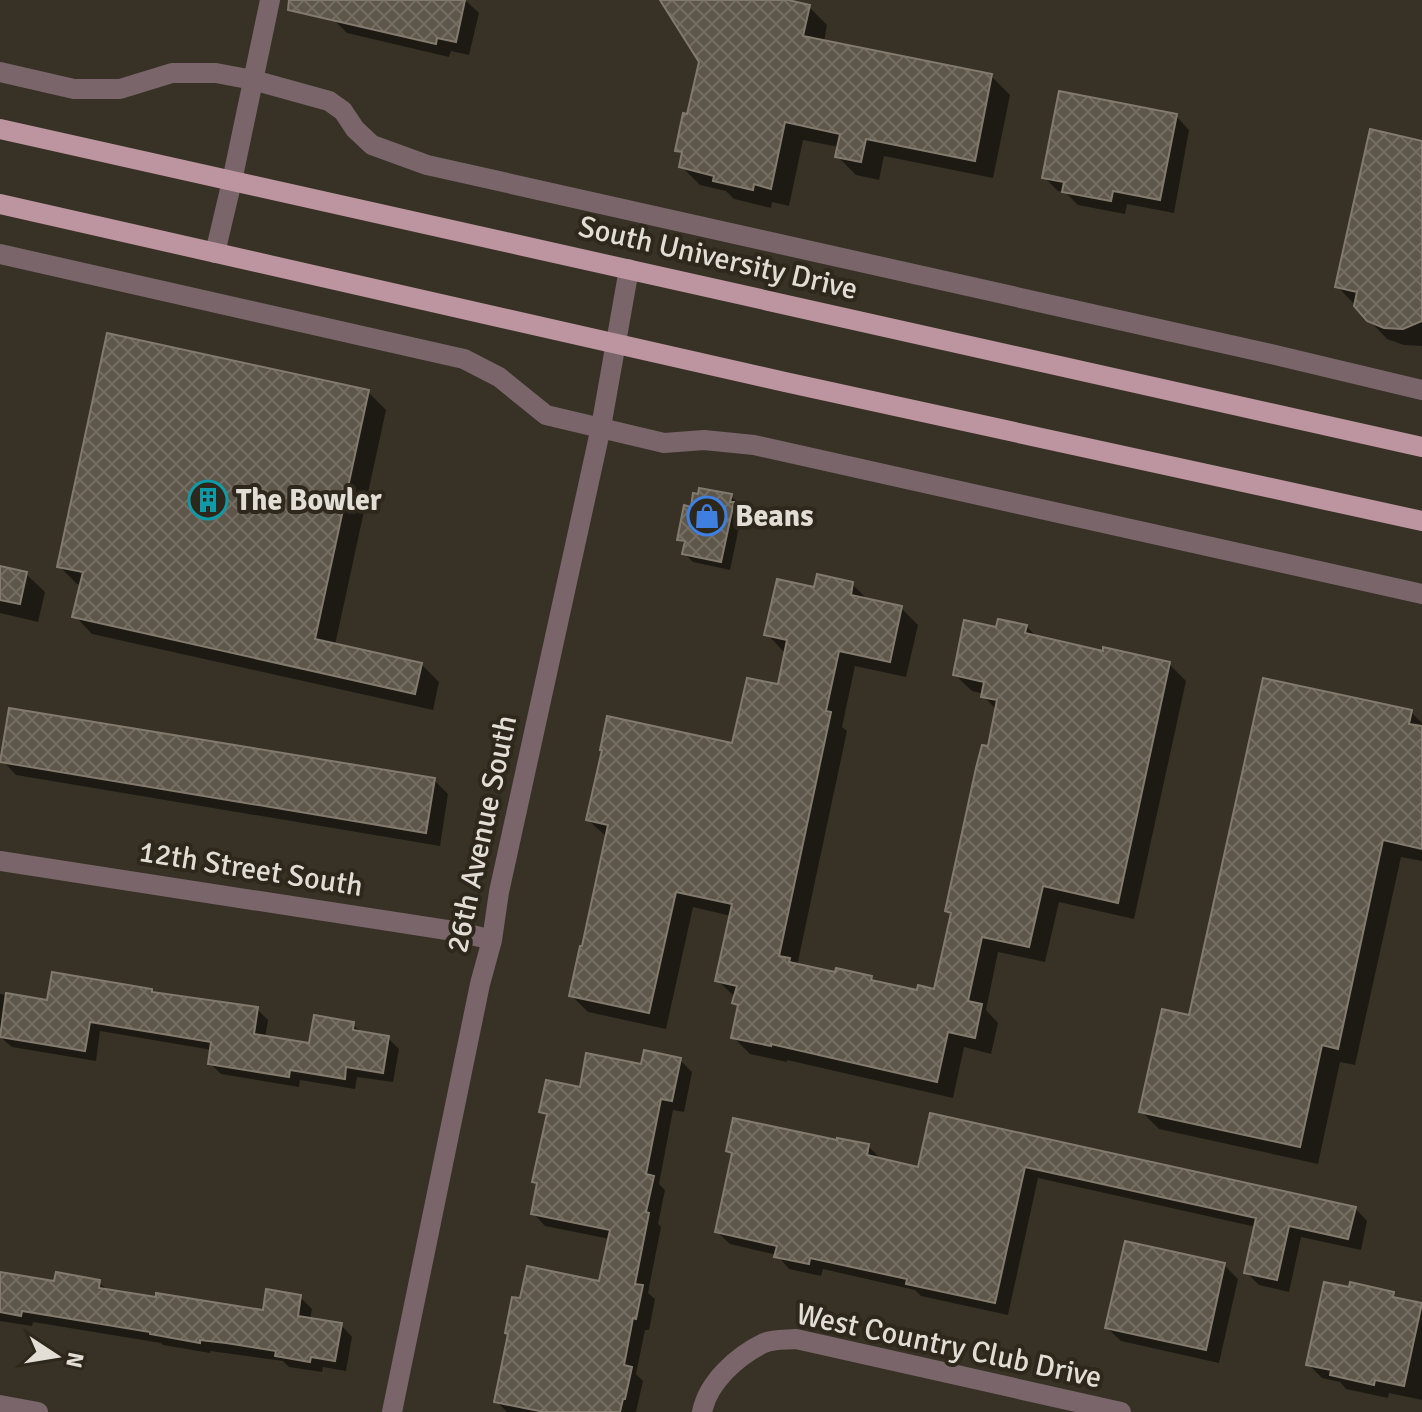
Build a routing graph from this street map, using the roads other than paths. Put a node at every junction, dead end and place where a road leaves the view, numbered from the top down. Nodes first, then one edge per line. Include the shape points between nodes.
1 (270, 0) edge
2 (0, 72) edge
3 (253, 80) junction
4 (0, 129) edge
5 (232, 181) junction
6 (0, 204) edge
7 (215, 253) junction
8 (0, 254) edge
9 (629, 269) junction
10 (616, 344) junction
11 (1422, 390) edge
12 (601, 427) junction
13 (1422, 447) edge
14 (1422, 504) edge
15 (1385, 512) junction
16 (1422, 521) edge
17 (1422, 594) edge
18 (0, 861) edge
19 (492, 940) junction
20 (0, 1405) edge
21 (38, 1412) edge
22 (392, 1412) edge
23 (702, 1412) edge
24 (1121, 1412) edge

1 - 3 street
2 - 3 street via 74,89 120,89 172,73
3 - 5 street
3 - 11 street via 329,101 372,145 427,165
4 - 5 main road, South University Drive
5 - 7 street
5 - 9 main road, South University Drive
6 - 7 main road
7 - 10 main road
8 - 12 street via 464,359 499,377 546,415
9 - 10 street, 26th Avenue South
9 - 13 main road, South University Drive
10 - 12 street, 26th Avenue South
10 - 15 main road
12 - 17 street via 664,443 754,445
12 - 19 street, 26th Avenue South
14 - 15 main road
15 - 16 main road
18 - 19 street, 12th Street South
19 - 22 street, 26th Avenue South
20 - 21 street
23 - 24 street, West Country Club Drive via 719,1378 740,1358 767,1341 796,1339

